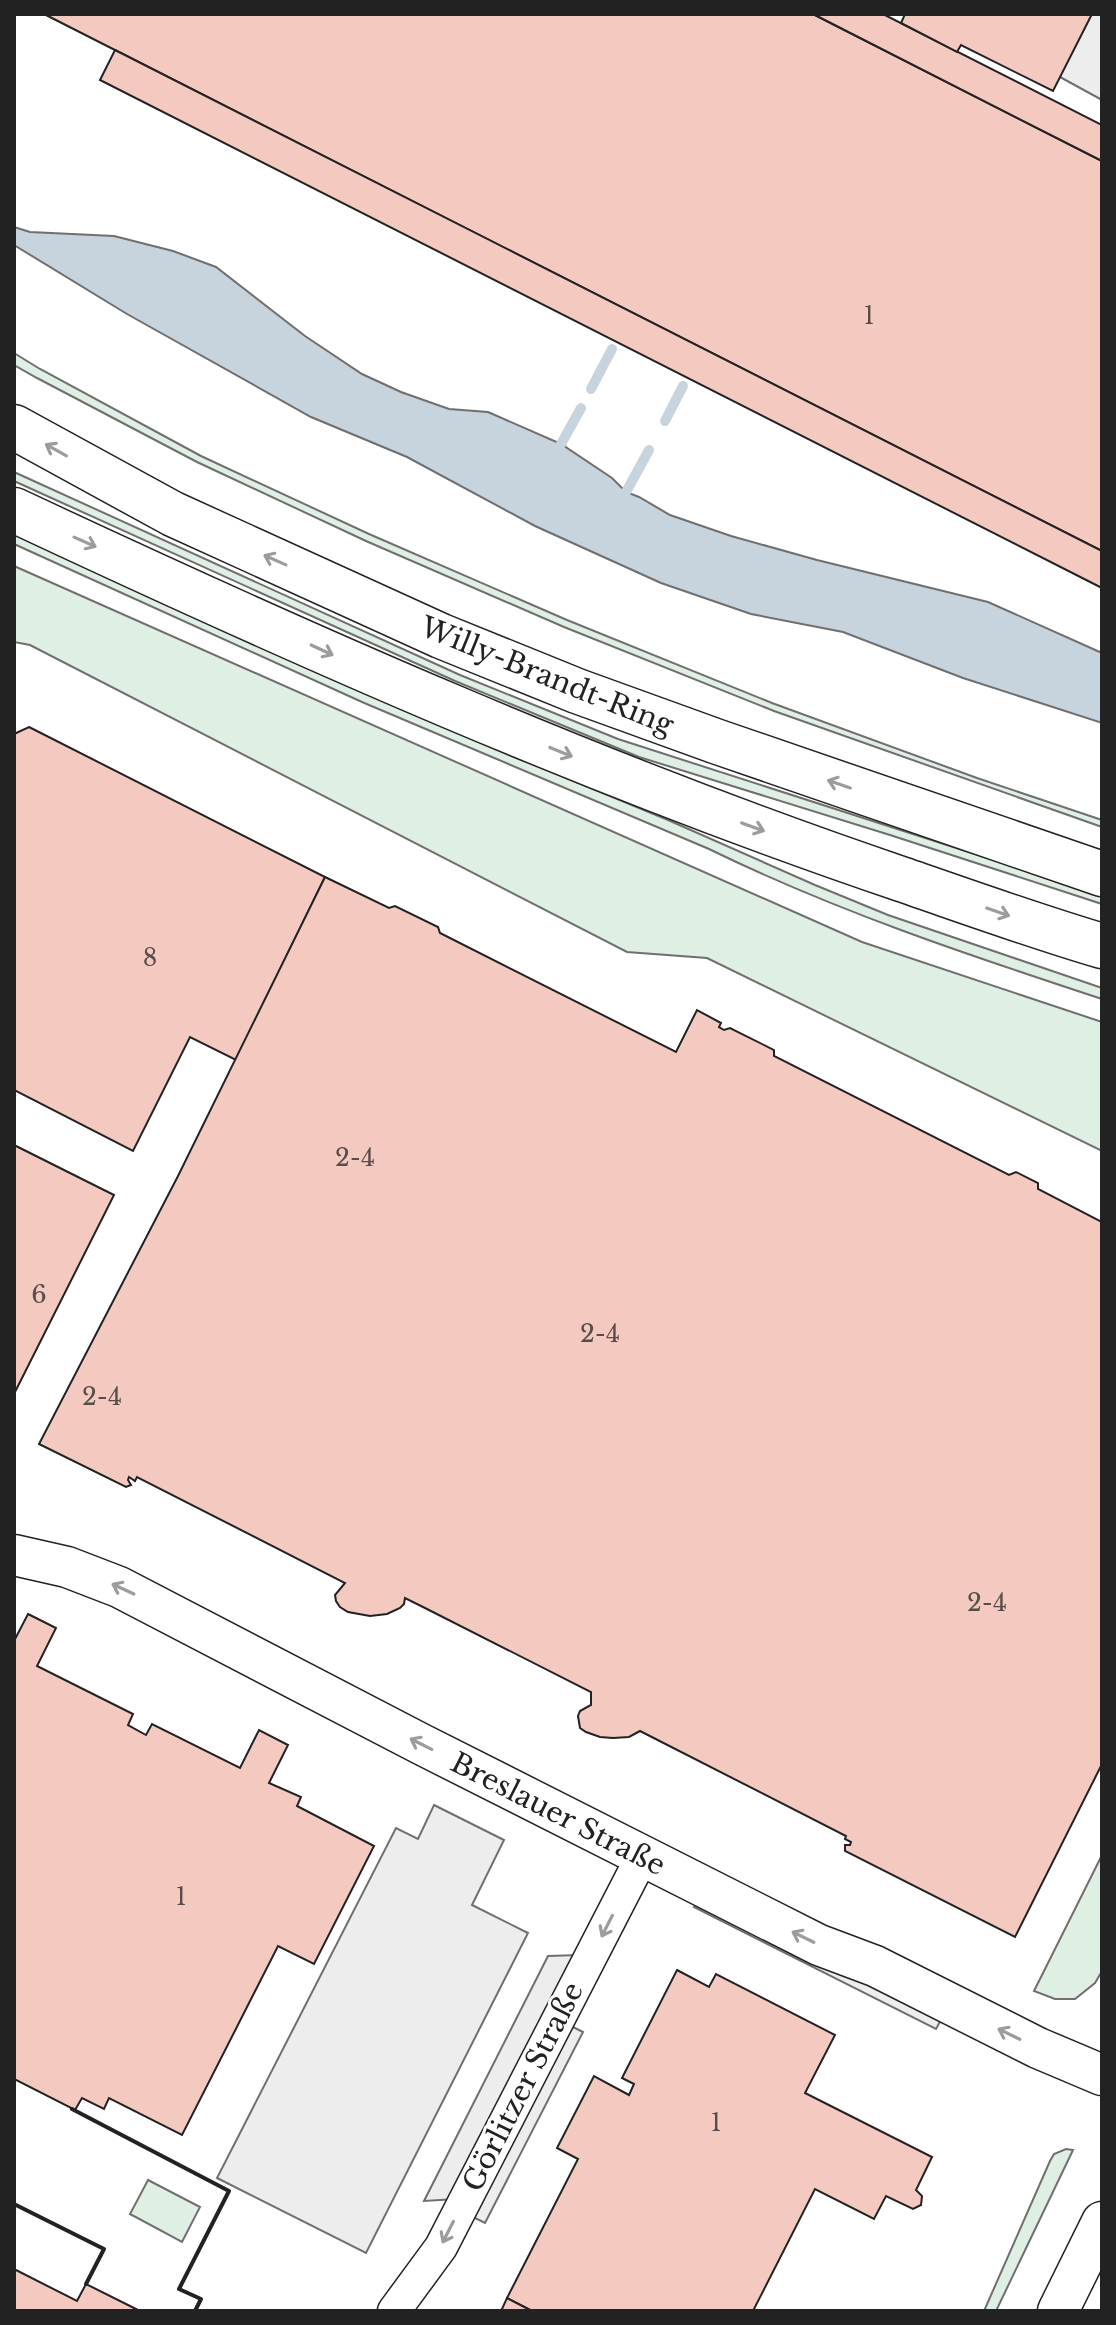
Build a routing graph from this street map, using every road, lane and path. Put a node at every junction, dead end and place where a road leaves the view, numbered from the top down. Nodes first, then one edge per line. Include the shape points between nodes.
1 (14, 427) edge
2 (14, 510) edge
3 (1102, 874) edge
4 (1102, 946) edge
5 (14, 1555) edge
6 (642, 1857) junction
7 (1102, 2075) edge
8 (1102, 2222) edge
9 (394, 2311) edge
10 (1058, 2311) edge

3 -> 1 main road, Willy-Brandt-Ring via 718,742 454,641 173,514
2 -> 4 main road via 413,691 679,800
6 -> 5 street, Breslauer Straße via 119,1587
7 -> 6 street, Breslauer Straße
6 -> 9 street, Görlitzer Straße via 441,2247
8 - 10 street

